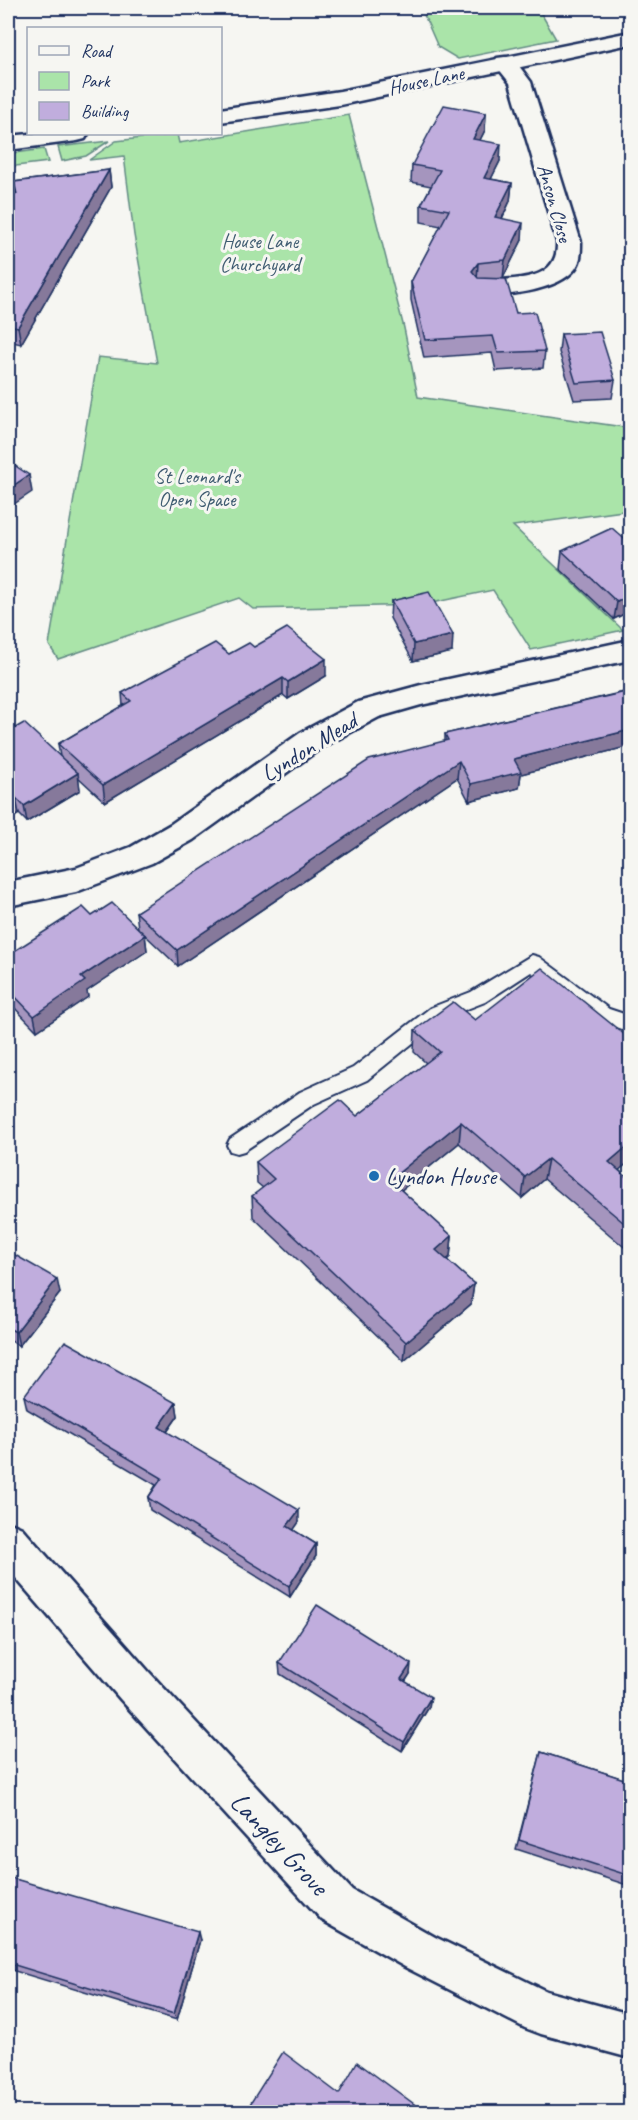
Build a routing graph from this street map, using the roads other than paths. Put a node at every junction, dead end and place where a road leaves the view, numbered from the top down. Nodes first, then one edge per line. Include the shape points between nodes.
1 (630, 38) edge
2 (505, 63) junction
3 (222, 116) edge
4 (69, 135) edge
5 (8, 143) edge
6 (485, 288) edge
7 (630, 650) edge
8 (8, 894) edge
9 (630, 1024) edge
10 (237, 1145) dead end
11 (8, 1541) edge
12 (630, 2036) edge

1 - 2 street, House Lane
2 - 3 street, House Lane via 340,98
2 - 6 street, Anson Close via 520,82 569,242 569,257 562,270 534,283
4 - 5 street
7 - 8 street, Lyndon Mead via 411,697 357,715 144,854 98,873
9 - 10 lane via 602,1015 532,962 478,997 437,1013 360,1074 307,1098
11 - 12 street, Langley Grove via 135,1686 337,1905 420,1952 541,2012

